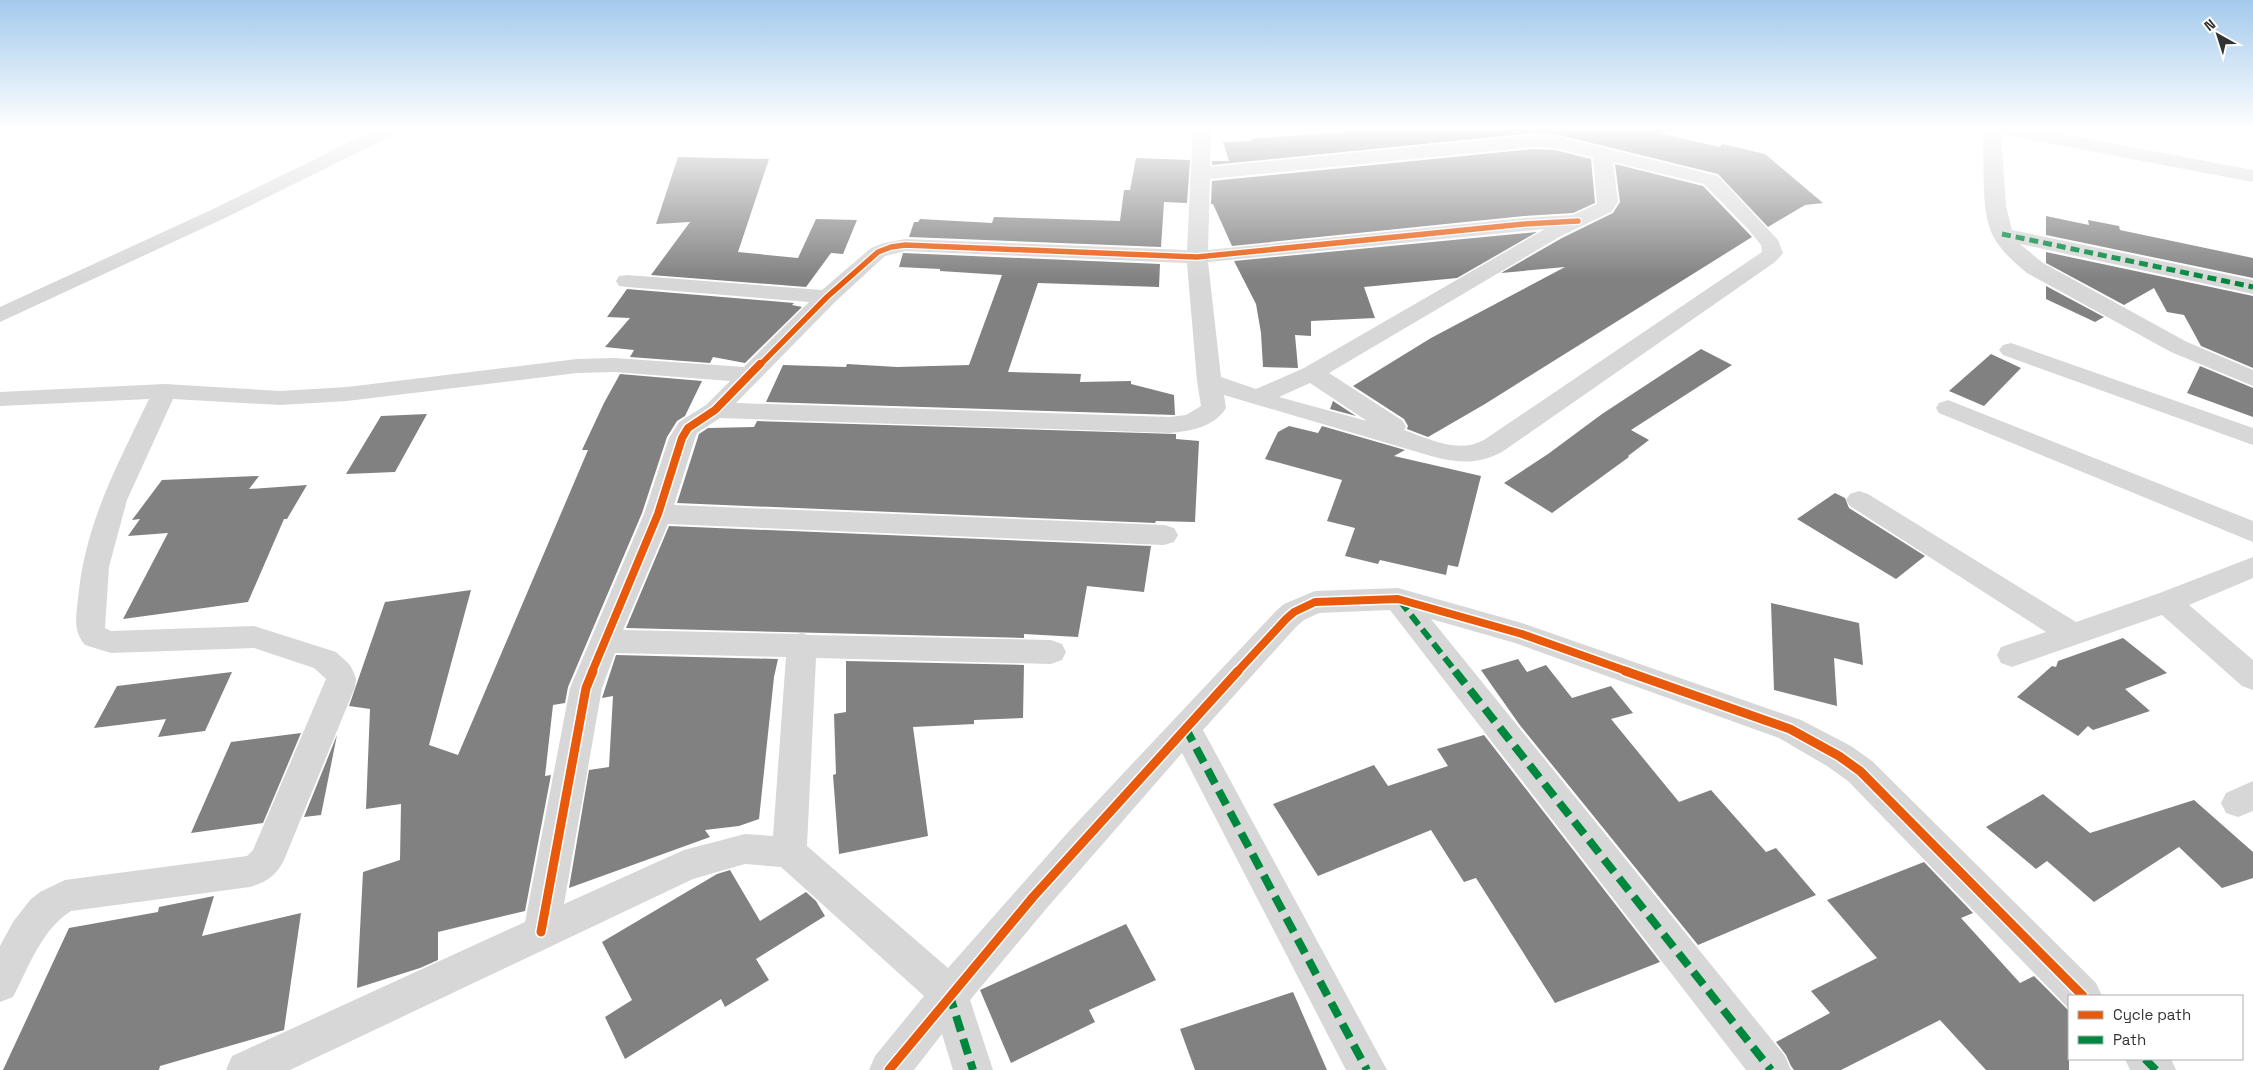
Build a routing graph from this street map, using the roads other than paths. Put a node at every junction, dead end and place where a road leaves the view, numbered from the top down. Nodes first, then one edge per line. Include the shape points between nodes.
1 (290, 179) edge
2 (1199, 179) edge
3 (1605, 179) edge
4 (1707, 179) edge
5 (1996, 179) edge
6 (1578, 221) junction
7 (2002, 234) junction
8 (1197, 257) junction
9 (627, 282) dead end
10 (2253, 287) edge
11 (827, 297) junction
12 (0, 315) edge
13 (2011, 350) dead end
14 (1312, 373) junction
15 (750, 375) junction
16 (2253, 379) edge
17 (1209, 381) junction
18 (165, 391) junction
19 (1256, 398) junction
20 (0, 400) edge
21 (1948, 408) dead end
22 (715, 410) junction
23 (2253, 437) edge
24 (1414, 441) junction
25 (1859, 500) dead end
26 (658, 514) junction
27 (2253, 532) edge
28 (1164, 535) dead end
29 (2253, 567) edge
30 (1398, 599) junction
31 (2167, 602) junction
32 (2073, 634) junction
33 (604, 641) junction
34 (802, 644) junction
35 (1051, 652) dead end
36 (2012, 655) dead end
37 (2253, 678) edge
38 (1185, 727) junction
39 (789, 852) junction
40 (541, 932) junction
41 (0, 984) edge
42 (949, 993) junction
43 (2082, 995) edge
44 (2146, 1060) edge
45 (246, 1070) edge
46 (889, 1070) edge
47 (973, 1070) edge
48 (1367, 1070) edge
49 (1771, 1070) edge
50 (2156, 1070) edge

1 - 12 street
2 - 8 street
3 - 6 street via 1608,202 1598,212
4 - 24 street via 1755,225 1771,244 1773,253 1483,451 1458,454
5 - 7 street via 1997,219
6 - 8 street
6 - 14 street
7 - 10 street
7 - 16 street via 2015,254 2036,268 2180,347
8 - 11 street via 905,245 878,252
8 - 17 street
9 - 11 street
11 - 15 street
13 - 23 street
14 - 19 street
14 - 24 street
15 - 18 street via 577,366 347,394 280,398
15 - 22 street
17 - 19 street
17 - 22 street via 1214,408 1199,420 1180,424
18 - 20 street
18 - 41 street via 114,500 95,566 90,628 93,637 111,642 254,637 325,660 339,673 339,687 266,860 261,865 250,871 65,896 49,905 33,924
19 - 24 street
21 - 27 street
22 - 26 street via 688,428 682,438
25 - 32 street
26 - 28 street
26 - 33 street
29 - 31 street
30 - 38 street via 1315,602 1294,612
30 - 43 street via 1522,634 1790,729 1820,744 1860,772
30 - 49 street
31 - 32 street
31 - 37 street
32 - 36 street
33 - 34 street
33 - 40 street via 586,688
34 - 35 street
34 - 39 street
38 - 42 street
38 - 48 street
39 - 40 street via 746,849 707,858
39 - 42 street
40 - 45 street
42 - 46 street
42 - 47 street
44 - 50 street

